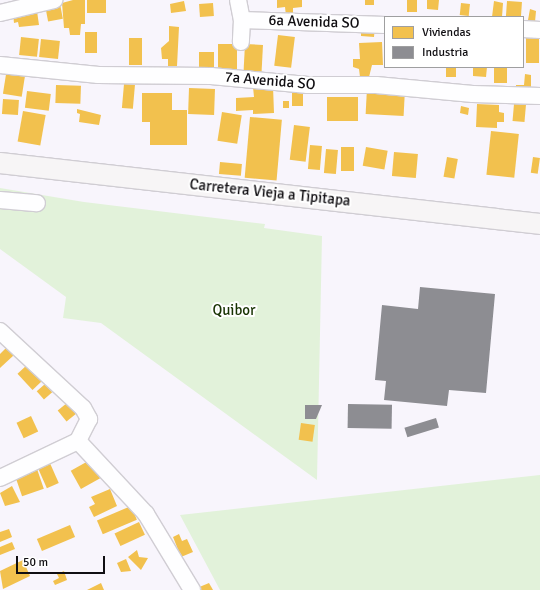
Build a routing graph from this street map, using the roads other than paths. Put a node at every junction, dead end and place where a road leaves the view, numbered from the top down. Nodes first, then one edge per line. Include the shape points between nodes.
1 (54, 0) edge
2 (238, 0) edge
3 (0, 13) edge
4 (242, 20) junction
5 (384, 25) edge
6 (524, 29) edge
7 (540, 30) edge
8 (241, 42) dead end
9 (0, 65) edge
10 (540, 96) edge
11 (0, 163) edge
12 (0, 200) edge
13 (37, 203) dead end
14 (540, 224) edge
15 (0, 331) edge
16 (78, 441) junction
17 (0, 478) edge
18 (192, 590) edge

1 - 3 street
2 - 4 street
4 - 5 street, 6a Avenida SO
4 - 8 street
6 - 7 street
9 - 10 street, 7a Avenida SO via 98,75 211,76 308,85 376,85 473,94
11 - 14 main road, Carretera Vieja a Tipitapa
12 - 13 street
15 - 16 street via 88,414 88,424
16 - 17 street
16 - 18 street via 146,514

